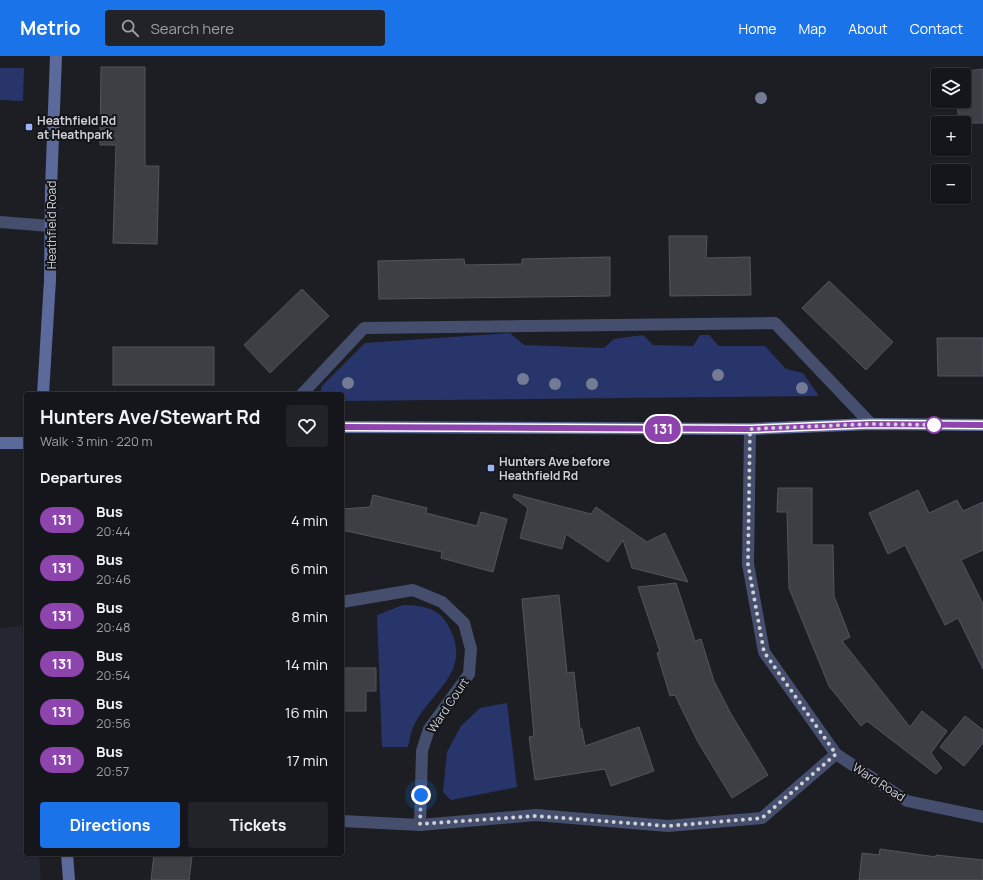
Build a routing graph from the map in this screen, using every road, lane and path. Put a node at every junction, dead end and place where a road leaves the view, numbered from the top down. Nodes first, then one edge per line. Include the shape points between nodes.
1 (56, 56) edge
2 (0, 222) edge
3 (50, 226) junction
4 (43, 392) edge
5 (304, 392) edge
6 (871, 424) junction
7 (983, 425) edge
8 (344, 427) edge
9 (750, 429) junction
10 (0, 443) edge
11 (24, 443) edge
12 (344, 602) edge
13 (836, 754) junction
14 (983, 817) edge
15 (344, 821) edge
16 (420, 824) junction
17 (67, 856) edge
18 (69, 880) edge

1 - 3 street, Heathfield Road
2 - 3 street
3 - 4 street, Heathfield Road via 50,280
5 - 6 street via 364,328 775,324
6 - 7 street
6 - 9 street
8 - 9 street
9 - 13 street, Ward Road via 748,564 764,652
10 - 11 street
12 - 16 street, Ward Court via 413,590 442,602 464,624 471,648 469,674 429,729 422,751
13 - 14 street, Ward Road via 907,801
13 - 16 street via 762,818 668,826 536,816
15 - 16 street
17 - 18 street

